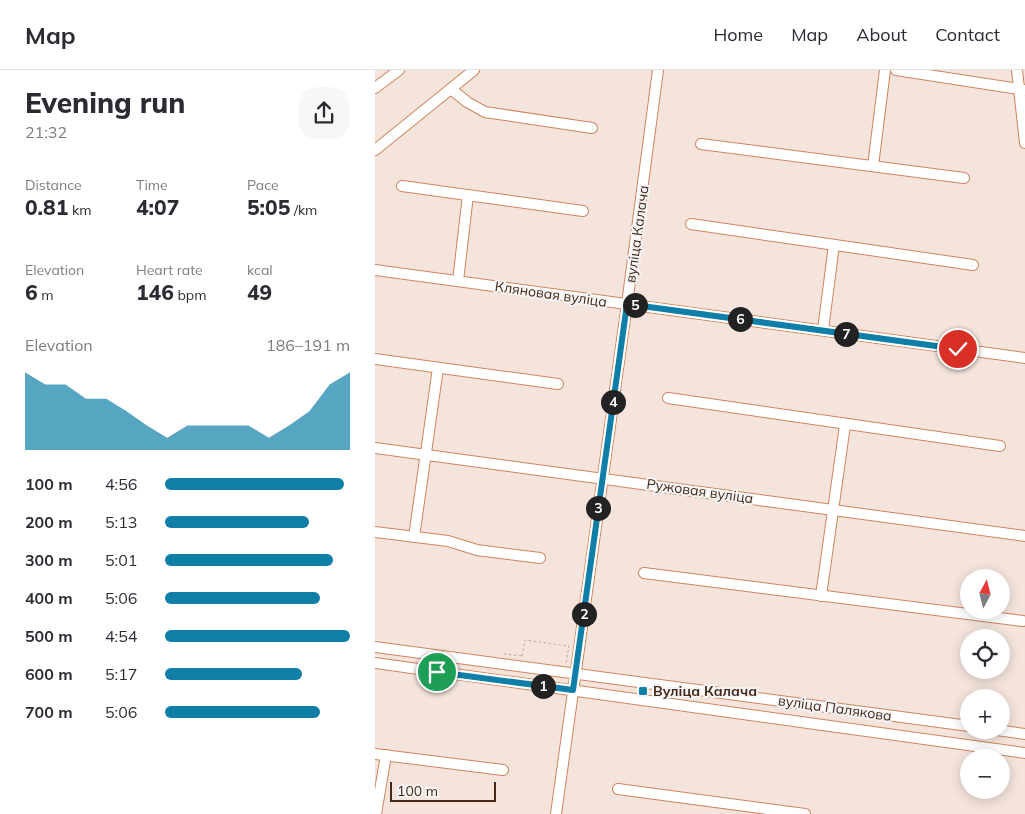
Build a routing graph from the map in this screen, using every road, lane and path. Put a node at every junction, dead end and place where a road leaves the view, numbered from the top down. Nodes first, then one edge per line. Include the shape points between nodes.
1 (399, 70) edge
2 (474, 70) edge
3 (658, 70) edge
4 (885, 70) edge
5 (896, 70) edge
6 (1017, 70) edge
7 (375, 88) edge
8 (451, 89) junction
9 (1022, 89) edge
10 (592, 128) dead end
11 (1025, 143) edge
12 (701, 144) dead end
13 (375, 150) edge
14 (873, 166) junction
15 (964, 178) dead end
16 (402, 186) dead end
17 (468, 195) junction
18 (583, 211) dead end
19 (691, 224) dead end
20 (834, 245) junction
21 (973, 265) dead end
22 (375, 270) edge
23 (458, 281) junction
24 (627, 304) junction
25 (823, 330) junction
26 (1025, 358) edge
27 (375, 359) edge
28 (438, 368) junction
29 (558, 384) dead end
30 (668, 398) dead end
31 (845, 424) junction
32 (1000, 446) dead end
33 (375, 448) edge
34 (425, 455) junction
35 (603, 478) junction
36 (834, 509) junction
37 (375, 532) edge
38 (1025, 536) edge
39 (414, 537) junction
40 (540, 558) dead end
41 (644, 573) dead end
42 (821, 596) junction
43 (1023, 621) dead end
44 (375, 647) edge
45 (504, 654) dead end
46 (375, 663) edge
47 (566, 667) dead end
48 (575, 672) junction
49 (573, 690) junction
50 (960, 725) edge
51 (1010, 732) edge
52 (1025, 734) edge
53 (1025, 753) edge
54 (380, 754) edge
55 (503, 770) dead end
56 (618, 789) dead end
57 (376, 814) edge
58 (555, 814) edge
59 (805, 814) edge

1 - 7 street
2 - 8 street
3 - 24 street, вуліца Калача
4 - 14 street
5 - 9 street
6 - 9 street
8 - 10 street via 485,112
8 - 13 street
9 - 11 street
12 - 14 street
14 - 15 street
16 - 17 street
17 - 18 street
17 - 23 street
19 - 20 street
20 - 21 street
20 - 25 street
22 - 23 street, Кляновая вуліца
23 - 24 street, Кляновая вуліца
24 - 25 street, Кляновая вуліца
24 - 35 street, вуліца Калача
25 - 26 street, Кляновая вуліца
27 - 28 street
28 - 29 street
28 - 34 street
30 - 31 street
31 - 32 street
31 - 36 street
33 - 34 street, Ружовая вуліца
34 - 35 street, Ружовая вуліца
34 - 39 street
35 - 36 street, Ружовая вуліца
35 - 48 street, вуліца Калача
36 - 38 street, Ружовая вуліца
36 - 42 street
37 - 39 street
39 - 40 street
41 - 42 street
42 - 43 street
44 - 48 street, вуліца Палякова
45 - 47 path via 523,656 525,640 569,646
46 - 49 street
48 - 49 street, вуліца Калача
48 - 50 street, вуліца Палякова
49 - 53 street
49 - 58 street, вуліца Калача
51 - 52 street
54 - 55 street
54 - 57 street
56 - 59 street

